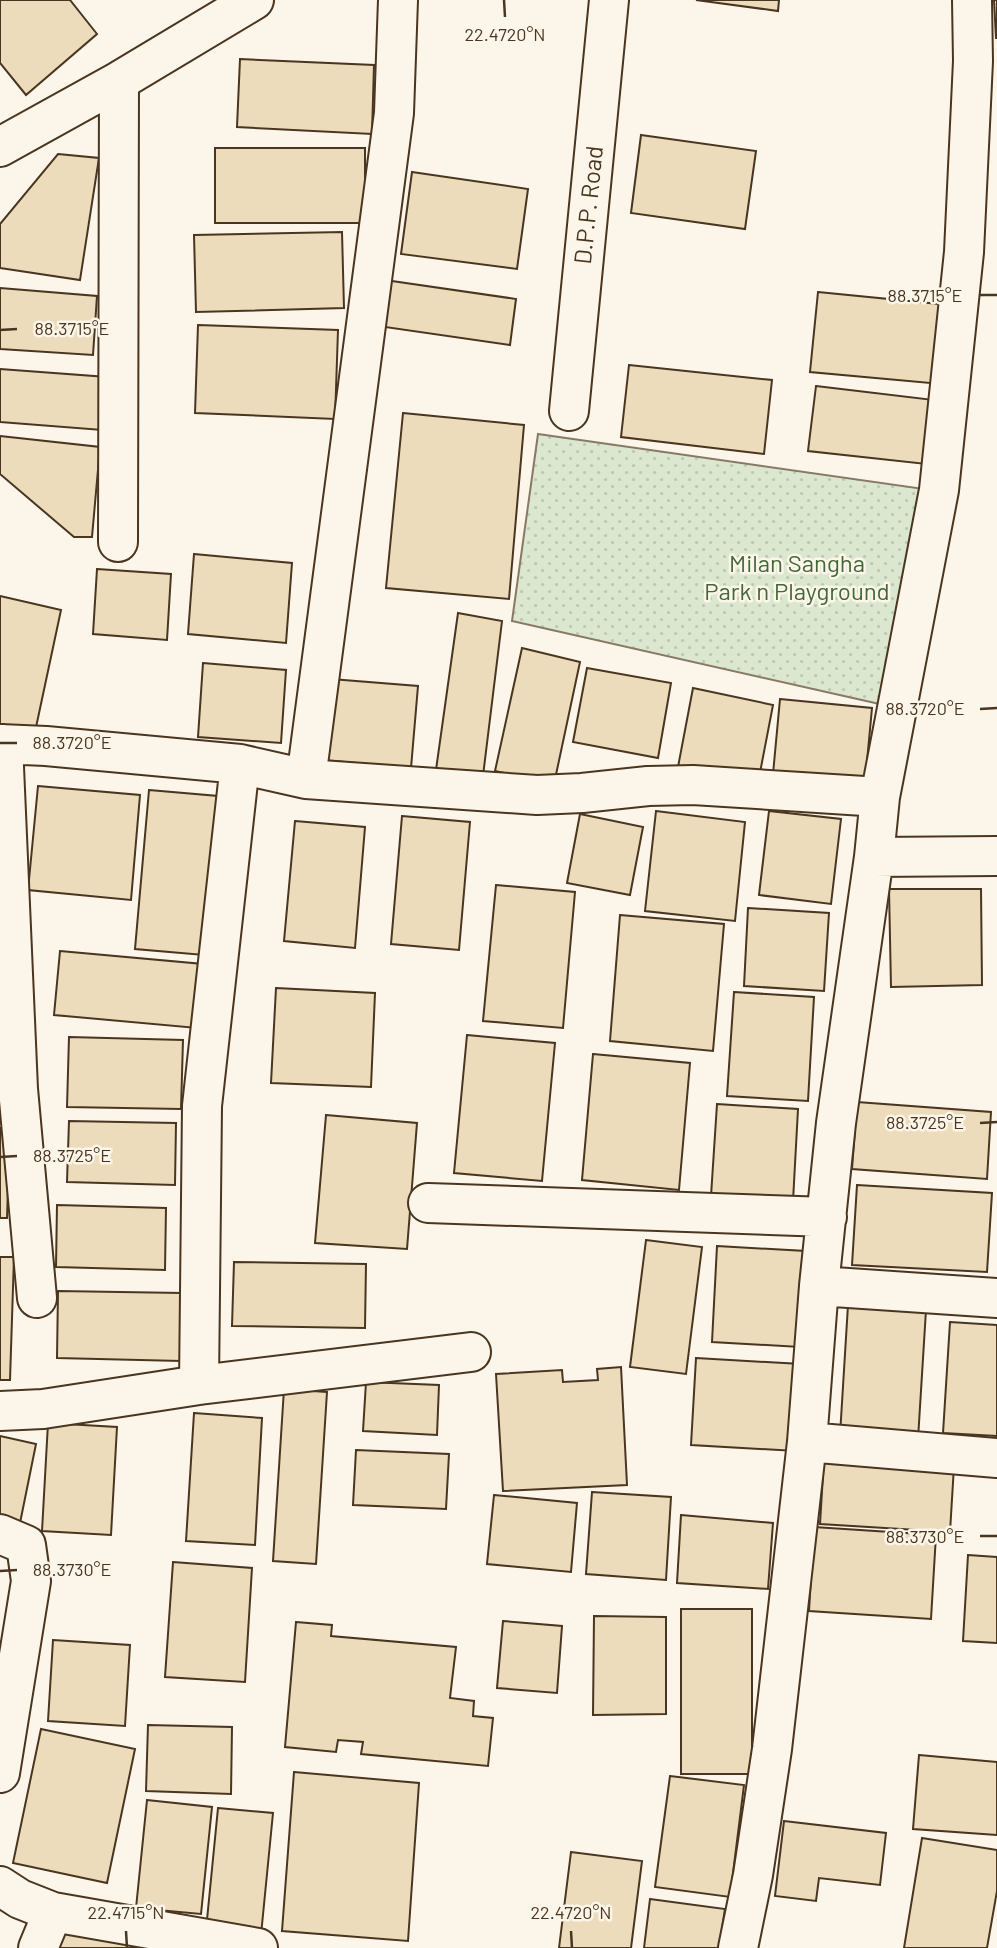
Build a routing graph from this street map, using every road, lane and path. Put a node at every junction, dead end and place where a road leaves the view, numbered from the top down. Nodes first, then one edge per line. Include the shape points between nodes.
1 (254, 0) edge
2 (398, 0) edge
3 (609, 0) edge
4 (972, 0) edge
5 (119, 81) junction
6 (0, 147) edge
7 (569, 411) dead end
8 (118, 542) dead end
9 (1, 744) edge
10 (240, 764) junction
11 (306, 779) junction
12 (880, 797) junction
13 (997, 856) edge
14 (874, 857) junction
15 (9, 1089) edge
16 (428, 1203) dead end
17 (827, 1217) junction
18 (820, 1286) junction
19 (37, 1298) dead end
20 (997, 1298) edge
21 (471, 1352) dead end
22 (199, 1385) junction
23 (0, 1411) edge
24 (807, 1441) junction
25 (997, 1458) edge
26 (0, 1534) edge
27 (0, 1773) edge
28 (0, 1886) edge
29 (53, 1912) junction
30 (38, 1948) edge
31 (258, 1948) edge
32 (738, 1948) edge

1 - 5 street
2 - 11 street via 394,113
3 - 7 street, D.P.P. Road
4 - 12 street via 964,252 939,490
5 - 6 street
5 - 8 street
9 - 10 street
9 - 15 street
10 - 11 street
10 - 22 street via 202,1106
11 - 12 street via 537,795 693,785
12 - 14 street
13 - 14 street
14 - 17 street
15 - 19 street
16 - 17 street
17 - 18 street
18 - 20 street
18 - 24 street
21 - 22 street
22 - 23 street via 43,1409
24 - 25 street
24 - 32 street via 772,1749
26 - 27 street via 26,1545 31,1581
28 - 29 street
29 - 30 street
29 - 31 street

